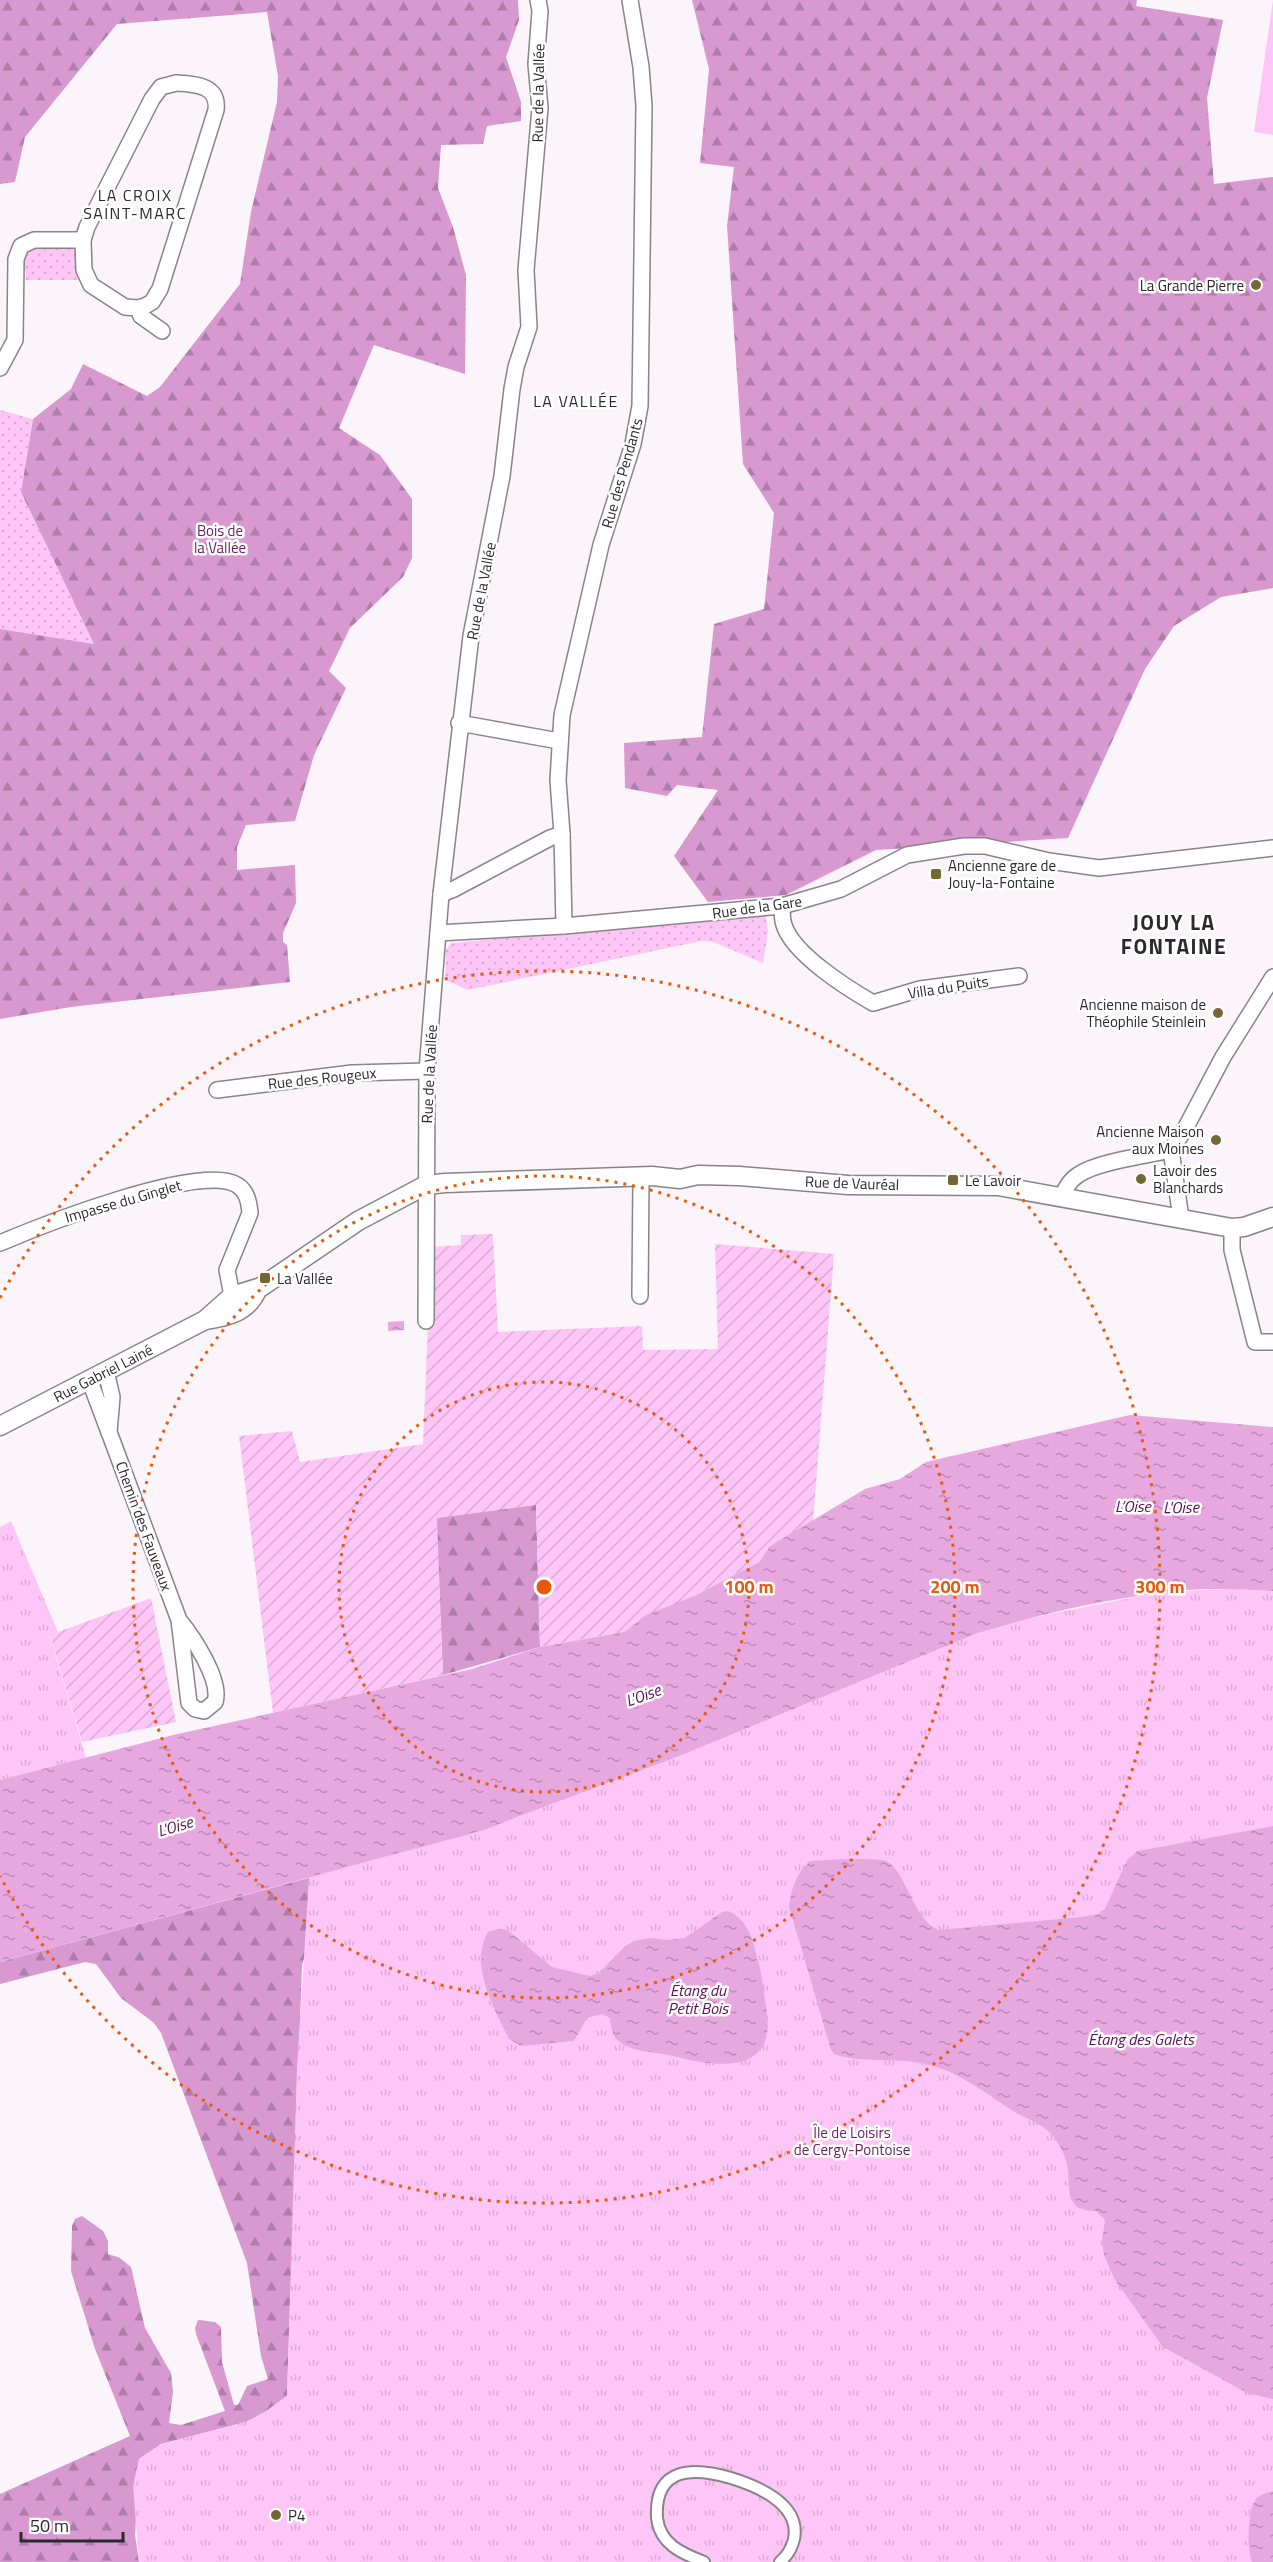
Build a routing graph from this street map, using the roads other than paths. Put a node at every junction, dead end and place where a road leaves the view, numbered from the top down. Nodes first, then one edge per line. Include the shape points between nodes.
1 (538, 0) edge
2 (630, 0) edge
3 (83, 240) junction
4 (138, 308) junction
5 (162, 331) dead end
6 (0, 368) edge
7 (459, 723) junction
8 (559, 741) junction
9 (562, 834) junction
10 (1273, 848) edge
11 (441, 894) junction
12 (782, 906) junction
13 (564, 926) junction
14 (438, 933) junction
15 (1019, 976) dead end
16 (1273, 977) edge
17 (427, 1071) junction
18 (217, 1090) dead end
19 (1171, 1150) junction
20 (641, 1177) junction
21 (426, 1185) junction
22 (1062, 1197) junction
23 (1273, 1217) edge
24 (1181, 1218) junction
25 (1232, 1228) junction
26 (0, 1244) edge
27 (257, 1290) junction
28 (232, 1296) junction
29 (640, 1296) dead end
30 (205, 1320) junction
31 (426, 1321) dead end
32 (1273, 1342) edge
33 (106, 1371) junction
34 (89, 1379) junction
35 (0, 1426) edge
36 (109, 1432) junction
37 (178, 1620) junction
38 (704, 2562) edge
39 (780, 2562) edge

1 - 7 street, Rue de la Vallée via 536,64 540,108 526,270 529,327 512,389 502,476
2 - 8 street, Rue des Pendants via 644,106 640,406 633,444 599,556 564,702
3 - 4 street via 85,275 91,285 125,307
3 - 4 street via 156,91 165,84 176,83 201,85 210,90 216,100 215,116 160,289 152,302
3 - 6 street via 34,240 19,249 15,270 15,340
4 - 5 street via 141,316
7 - 8 street
7 - 11 street, Rue de la Vallée
8 - 9 street, Rue des Pendants
9 - 11 street
9 - 13 street, Rue des Pendants
10 - 12 street, Rue de la Gare via 1099,868 985,846 964,846 908,855 842,889
11 - 14 street, Rue de la Vallée
12 - 13 street, Rue de la Gare
12 - 15 street, Villa du Puits via 783,924 800,949 839,983 873,1003 920,989
13 - 14 street, Rue de la Gare
14 - 17 street, Rue de la Vallée
16 - 19 street
17 - 18 street, Rue des Rougeux via 352,1073
17 - 21 street, Rue de la Vallée
19 - 22 street via 1079,1174
19 - 24 street
20 - 21 street, Rue de Vauréal
20 - 22 street, Rue de Vauréal via 730,1175 848,1185 998,1186
20 - 29 street
21 - 27 street, Rue Gabriel Lainé via 358,1221
21 - 31 street, Rue de la Vallée
22 - 24 street, Rue de Vauréal
23 - 25 street, Rue de Vauréal
24 - 25 street, Rue de Vauréal
25 - 32 street via 1232,1250 1255,1342
26 - 28 street, Impasse du Ginglet via 50,1222 178,1183 228,1182 242,1189 250,1213 227,1270
27 - 28 street, Rue Gabriel Lainé
27 - 30 street, Rue Gabriel Lainé via 245,1307 233,1315
28 - 30 street, Rue Gabriel Lainé
30 - 33 street, Rue Gabriel Lainé
33 - 34 street, Rue Gabriel Lainé
33 - 36 street, Chemin des Fauveaux via 112,1397
34 - 35 street, Rue Gabriel Lainé
34 - 36 street, Chemin des Fauveaux
36 - 37 street, Chemin des Fauveaux
37 - 37 street, Chemin des Fauveaux via 189,1702 204,1711 215,1701 216,1689 197,1643
38 - 39 street via 672,2546 660,2534 658,2524 664,2484 687,2471 705,2471 741,2481 778,2500 792,2519 795,2532 789,2551

